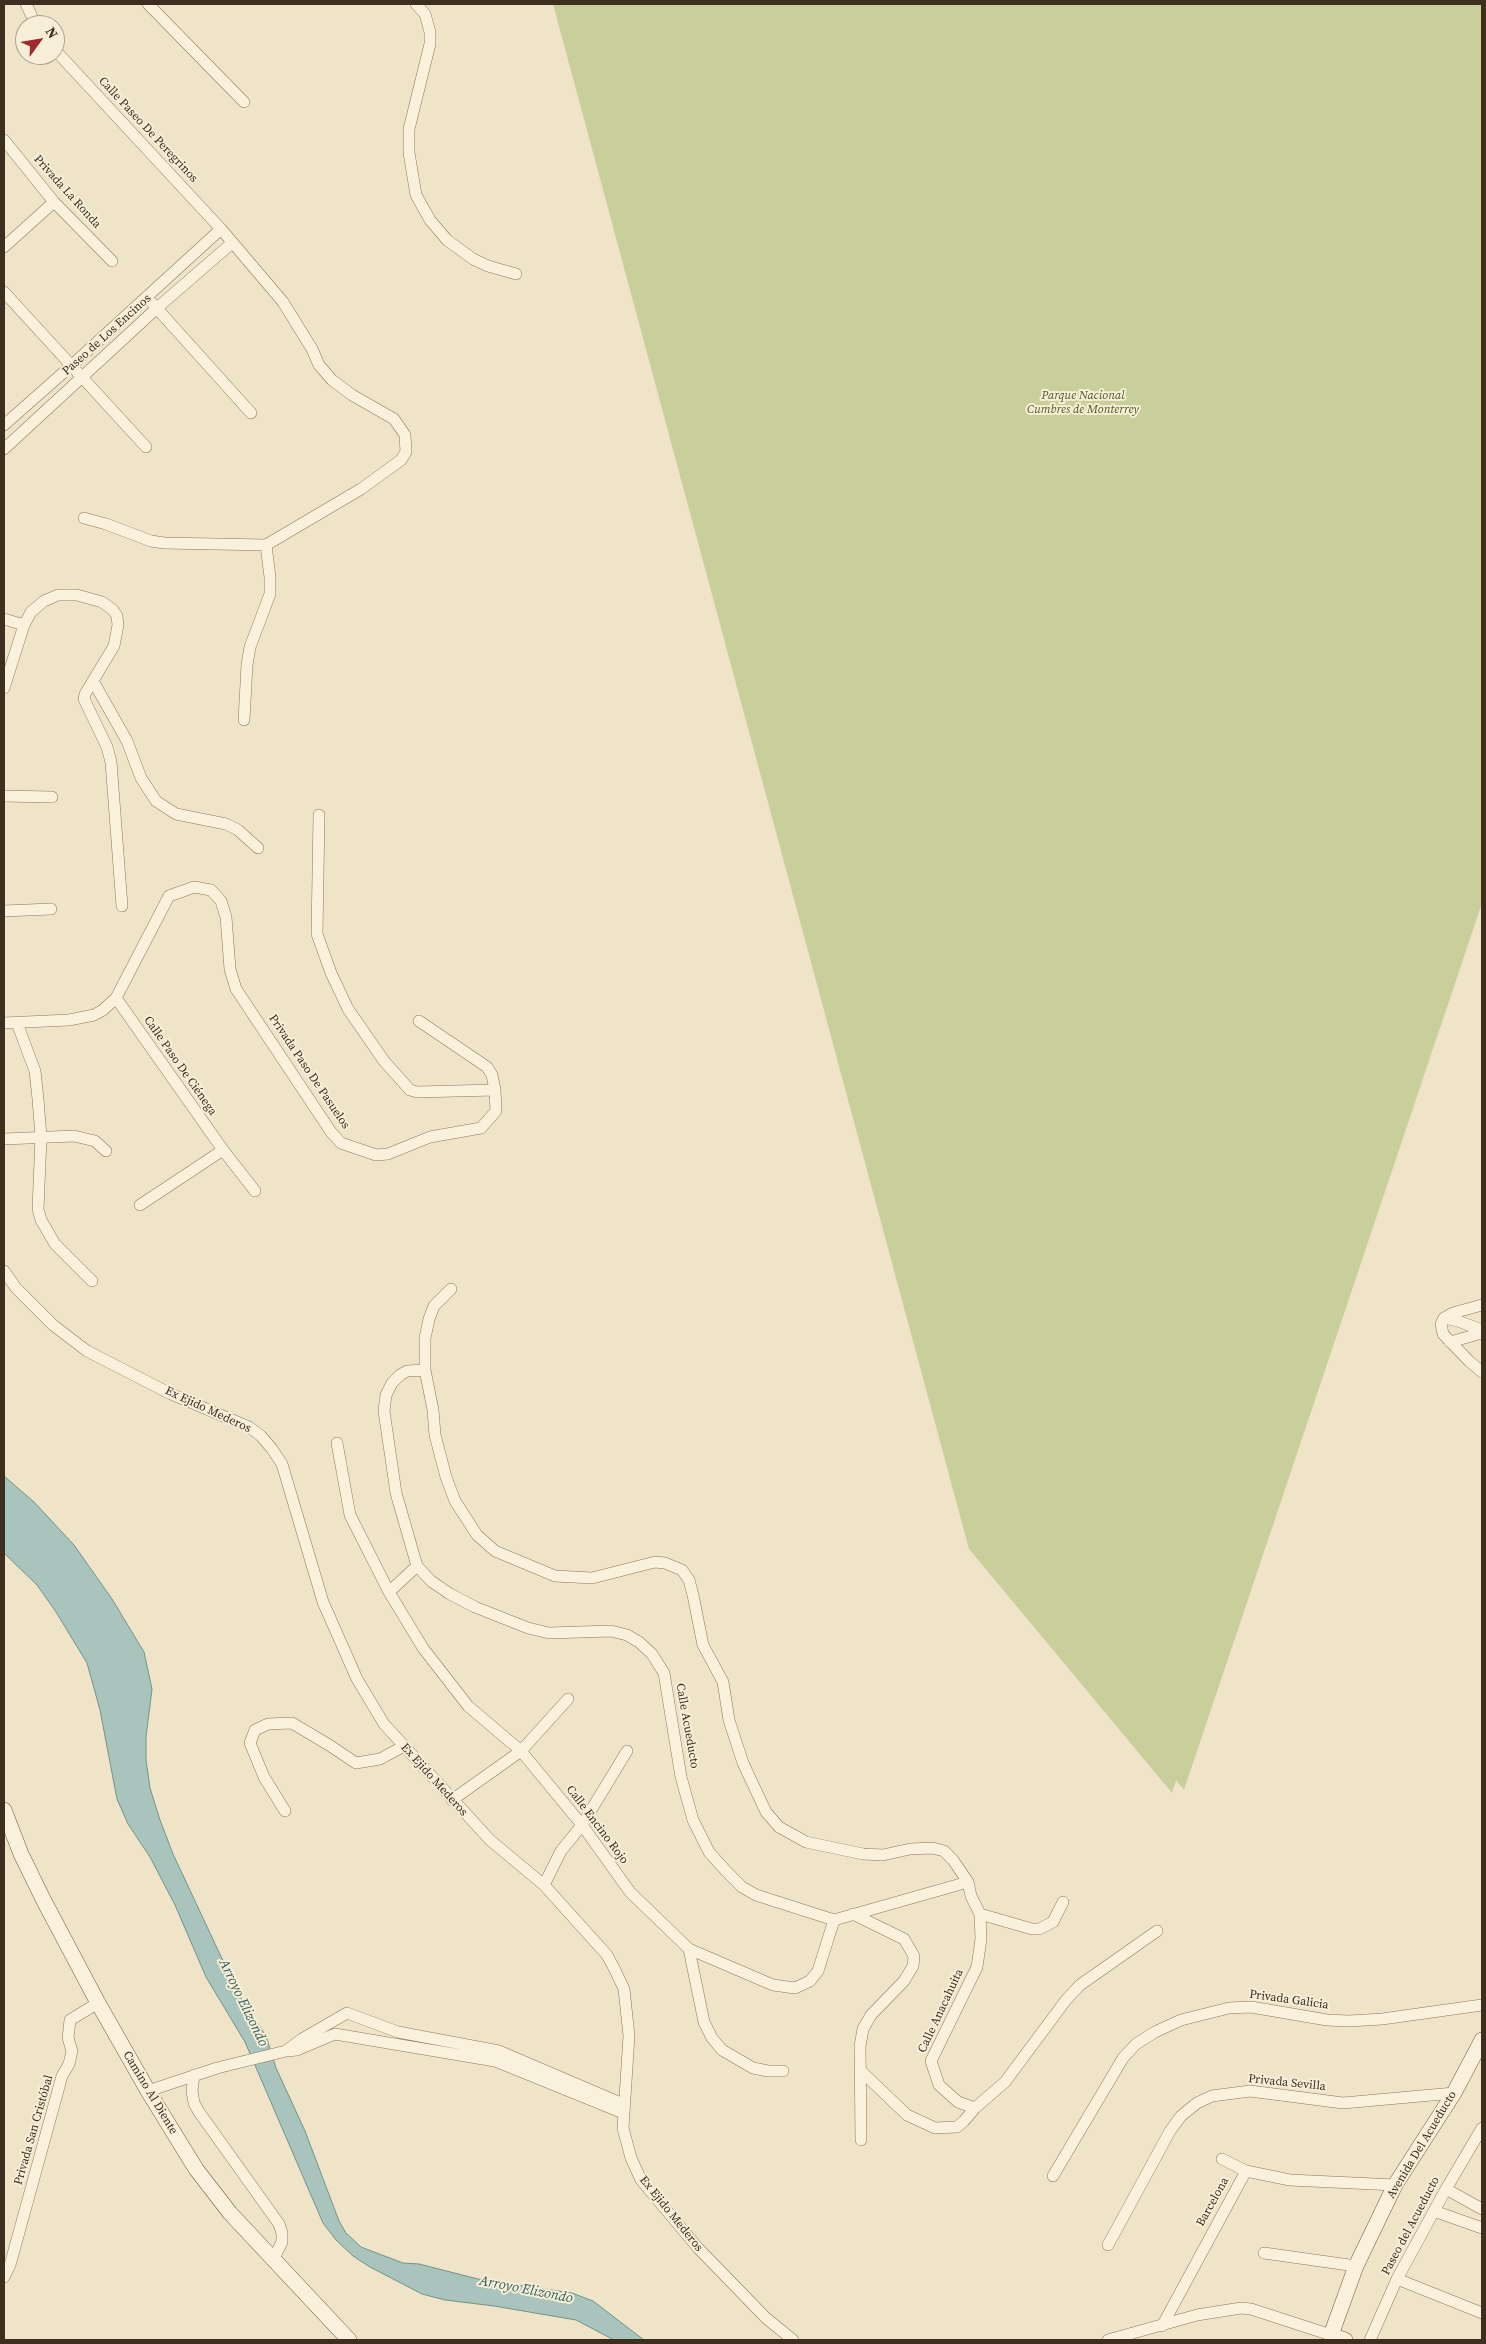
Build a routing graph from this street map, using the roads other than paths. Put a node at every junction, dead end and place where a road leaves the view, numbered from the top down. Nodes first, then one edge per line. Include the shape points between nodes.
1 (148, 4) edge
2 (416, 4) edge
3 (65, 61) edge
4 (244, 102) dead end
5 (4, 140) edge
6 (54, 202) junction
7 (220, 229) junction
8 (232, 243) junction
9 (4, 247) edge
10 (112, 261) dead end
11 (516, 274) dead end
12 (4, 292) edge
13 (146, 296) junction
14 (157, 308) junction
15 (72, 365) junction
16 (81, 377) junction
17 (251, 413) dead end
18 (4, 425) edge
19 (146, 446) dead end
20 (4, 449) edge
21 (84, 518) dead end
22 (266, 546) junction
23 (4, 619) edge
24 (24, 625) junction
25 (93, 681) junction
26 (4, 688) edge
27 (244, 720) dead end
28 (4, 796) edge
29 (52, 797) dead end
30 (318, 815) dead end
31 (258, 848) dead end
32 (122, 906) dead end
33 (51, 909) dead end
34 (4, 911) edge
35 (116, 998) junction
36 (420, 1021) dead end
37 (16, 1023) junction
38 (4, 1024) edge
39 (495, 1090) junction
40 (41, 1136) junction
41 (4, 1139) edge
42 (222, 1150) junction
43 (106, 1151) dead end
44 (255, 1191) dead end
45 (140, 1205) dead end
46 (4, 1272) edge
47 (92, 1281) dead end
48 (450, 1289) dead end
49 (1482, 1305) edge
50 (1442, 1321) junction
51 (1482, 1331) edge
52 (1450, 1342) junction
53 (425, 1370) junction
54 (1482, 1372) edge
55 (337, 1443) dead end
56 (417, 1566) junction
57 (389, 1592) junction
58 (568, 1699) dead end
59 (404, 1746) junction
60 (521, 1751) junction
61 (627, 1751) dead end
62 (452, 1800) junction
63 (4, 1810) edge
64 (285, 1811) dead end
65 (582, 1825) junction
66 (968, 1882) junction
67 (544, 1885) junction
68 (1063, 1902) dead end
69 (853, 1914) junction
70 (980, 1914) junction
71 (834, 1920) junction
72 (1156, 1931) dead end
73 (689, 1949) junction
74 (98, 2003) junction
75 (1482, 2005) edge
76 (368, 2020) junction
77 (332, 2021) junction
78 (335, 2034) junction
79 (361, 2037) junction
80 (1482, 2040) edge
81 (282, 2051) junction
82 (524, 2066) junction
83 (860, 2070) junction
84 (782, 2071) dead end
85 (194, 2075) junction
86 (148, 2092) junction
87 (1454, 2092) junction
88 (975, 2108) junction
89 (623, 2109) junction
90 (1482, 2128) edge
91 (861, 2140) dead end
92 (1222, 2159) dead end
93 (1246, 2171) junction
94 (1053, 2176) dead end
95 (1395, 2185) junction
96 (1446, 2189) junction
97 (1482, 2209) edge
98 (1434, 2211) junction
99 (1482, 2228) edge
100 (1108, 2244) dead end
101 (1264, 2253) dead end
102 (273, 2260) junction
103 (1356, 2266) junction
104 (4, 2277) edge
105 (1397, 2279) junction
106 (1482, 2313) edge
107 (1162, 2326) junction
108 (1338, 2337) edge
109 (349, 2340) edge
110 (793, 2340) edge
111 (1108, 2340) edge
112 (1370, 2340) edge

1 - 4 street
2 - 11 street via 428,22 430,32 430,44 408,129 408,153 416,195 430,220 447,240 473,259
3 - 7 street, Calle Paseo De Peregrinos
5 - 6 street, Privada La Ronda
6 - 9 street
6 - 10 street, Privada La Ronda
7 - 8 street, Calle Paseo De Peregrinos
7 - 13 street, Paseo de Los Encinos
8 - 14 street, Paseo de Los Encinos
8 - 22 street, Calle Paseo De Peregrinos via 283,302 319,365 332,380 394,419 402,428 406,442 406,452 401,460 361,490
12 - 15 street
13 - 14 street
13 - 15 street, Paseo de Los Encinos
14 - 16 street, Paseo de Los Encinos
14 - 17 street
15 - 16 street
15 - 18 street, Paseo de Los Encinos
16 - 19 street
16 - 20 street, Paseo de Los Encinos
21 - 22 street via 164,543
22 - 27 street via 270,594 250,647
23 - 24 street
24 - 25 street via 31,612 44,601 58,596 78,595 102,602 112,610 117,616 117,636
24 - 26 street
25 - 31 street via 156,801 176,814 226,824
25 - 32 street via 84,699 108,747 111,762
28 - 29 street
30 - 39 street via 317,934 348,1009 384,1061 410,1090
33 - 34 street
35 - 37 street via 103,1010 83,1018
35 - 39 street, Privada Paso De Pasuelos via 169,896 188,888 202,887 217,895 224,908 230,969 236,989 341,1143 376,1154 388,1154 430,1137 474,1131 496,1111
35 - 42 street, Calle Paso De Ciénega
36 - 39 street, Privada Paso De Pasuelos via 487,1066
37 - 38 street
37 - 40 street via 35,1071
40 - 41 street
40 - 43 street via 85,1138 95,1141
40 - 47 street via 38,1209 41,1220 55,1244
42 - 44 street, Calle Paso De Ciénega
42 - 45 street
46 - 59 street, Ex Ejido Mederos via 53,1325 87,1352 171,1394 242,1424 261,1436 282,1464 323,1602 357,1679 384,1724
48 - 53 street, Calle Anacahuita via 434,1306 429,1319 425,1338
49 - 50 street via 1453,1312
50 - 51 street
50 - 52 street via 1443,1334
51 - 52 street
52 - 54 street
53 - 56 street, Calle Acueducto via 400,1374 386,1395 384,1411 396,1493
53 - 66 street, Calle Anacahuita via 435,1435 449,1485 464,1517 477,1535 495,1551 556,1576 575,1578 611,1574 655,1562 682,1570 689,1580 703,1645 723,1682 729,1720 743,1763 766,1812 779,1827 806,1842 863,1854 884,1855 933,1848 953,1860
55 - 57 street, Calle Encino Rojo via 350,1515
56 - 57 street
56 - 71 street, Calle Acueducto via 450,1594 528,1628 549,1633 611,1631 639,1642 652,1654 664,1673 681,1777 693,1820 709,1852 742,1886 756,1894
57 - 60 street, Calle Encino Rojo via 423,1648 468,1706
58 - 60 street
59 - 62 street, Ex Ejido Mederos
59 - 64 street via 380,1759 356,1764 292,1723 268,1724 255,1730 250,1743 264,1777
60 - 62 street
60 - 65 street, Calle Encino Rojo
61 - 65 street
62 - 67 street, Ex Ejido Mederos via 490,1840
63 - 74 street, Camino Al Diente via 40,1893
65 - 67 street via 561,1851
65 - 73 street, Calle Encino Rojo via 630,1892
66 - 69 street
66 - 70 street, Calle Anacahuita
67 - 89 street, Ex Ejido Mederos via 607,1954 624,1989 629,2036
68 - 70 street via 1053,1922 1039,1929
69 - 71 street
69 - 83 street via 904,1939 914,1956 913,1966 904,1981 871,2015 863,2029
70 - 88 street, Calle Anacahuita via 977,1967 931,2060 939,2085 958,2102
71 - 73 street, Calle Encino Rojo via 818,1971 810,1982 795,1988 773,1985
72 - 88 street via 1080,1985 1006,2082
73 - 84 street via 704,2022 712,2038 722,2050 752,2068
74 - 86 street, Camino Al Diente
74 - 104 street, Privada San Cristóbal via 70,2020 68,2038 72,2052 69,2064 62,2076
75 - 94 street, Privada Galicia via 1350,2021 1251,2007 1229,2008 1181,2020 1136,2044 1123,2058
76 - 77 street via 347,2013
76 - 79 street
76 - 82 street via 398,2032 477,2046
77 - 78 street
77 - 81 street
78 - 79 street
78 - 81 street via 297,2050
79 - 82 street
80 - 87 street, Avenida Del Acueducto
81 - 85 street
82 - 89 street
83 - 88 street via 907,2115 935,2128 957,2126
83 - 91 street
85 - 86 street
85 - 102 street via 192,2090 197,2108 279,2224 282,2242
86 - 102 street, Camino Al Diente via 196,2169
87 - 95 street, Avenida Del Acueducto
87 - 100 street, Privada Sevilla via 1343,2103 1250,2091 1212,2096 1181,2116 1170,2131
89 - 110 street, Ex Ejido Mederos via 623,2128 641,2180 698,2248 766,2318
90 - 96 street, Paseo del Acueducto
92 - 93 street
93 - 95 street, Barcelona via 1290,2180
93 - 107 street, Barcelona
95 - 103 street, Avenida Del Acueducto
96 - 97 street
96 - 98 street, Paseo del Acueducto
98 - 99 street
98 - 105 street, Paseo del Acueducto
101 - 103 street
102 - 109 street, Camino Al Diente
103 - 108 street, Avenida Del Acueducto
105 - 106 street
105 - 112 street, Paseo del Acueducto
107 - 108 street via 1197,2315 1241,2308
107 - 111 street

